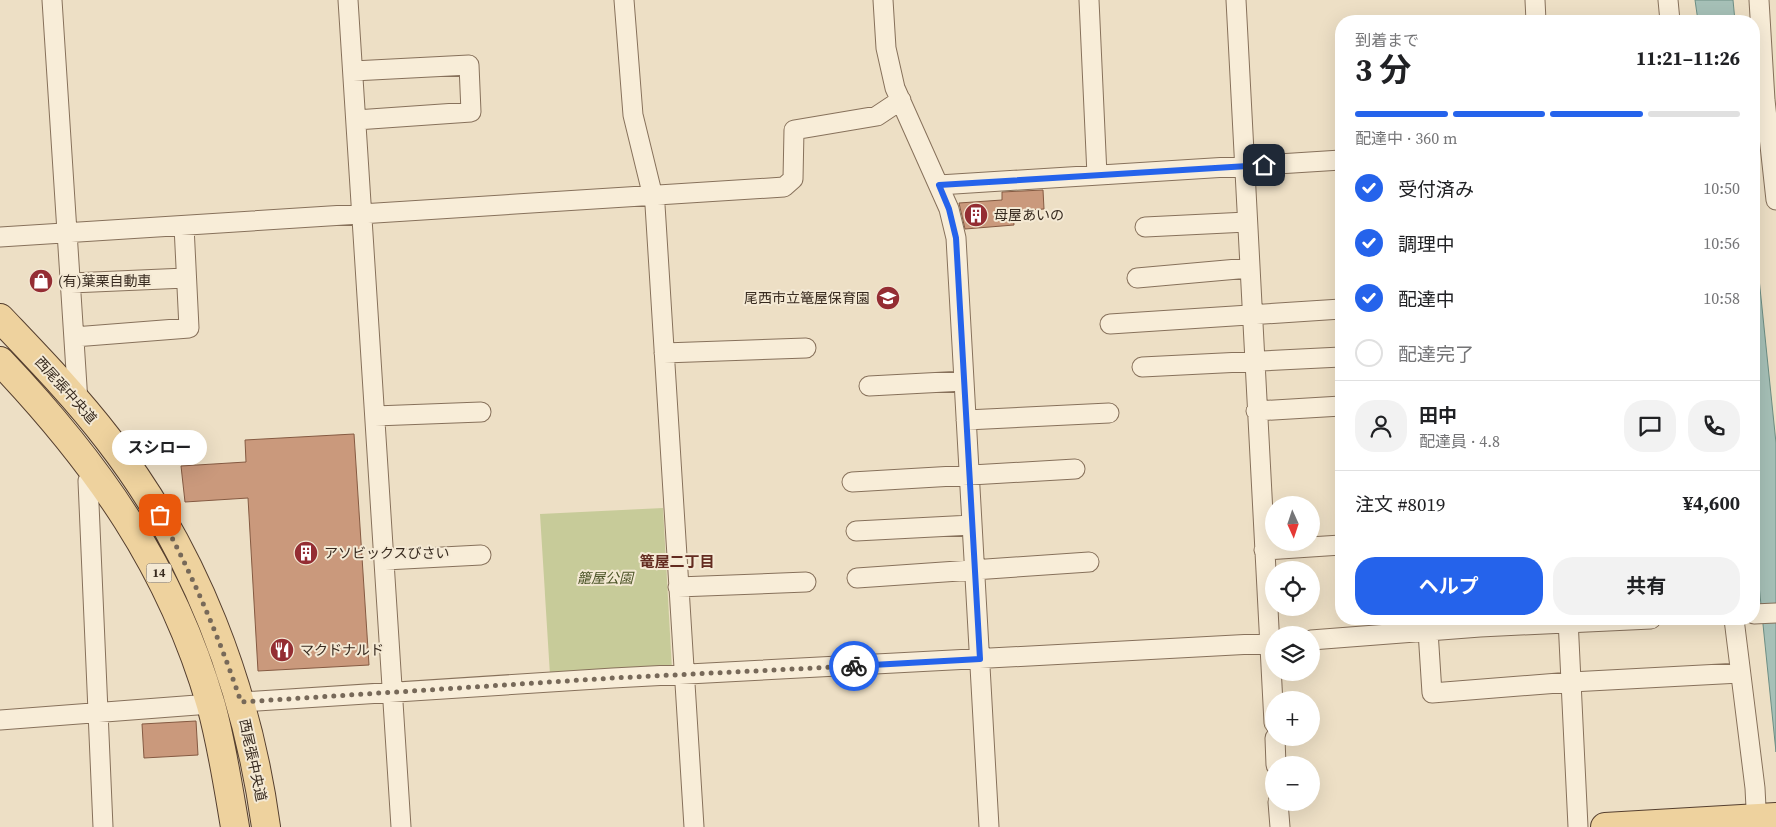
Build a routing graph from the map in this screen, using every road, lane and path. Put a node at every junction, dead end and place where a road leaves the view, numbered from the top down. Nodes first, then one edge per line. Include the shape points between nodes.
1 (52, 0) edge
2 (348, 0) edge
3 (624, 0) edge
4 (883, 0) edge
5 (1089, 0) edge
6 (1236, 0) edge
7 (1534, 0) edge
8 (1668, 0) edge
9 (1758, 0) edge
10 (1535, 15) edge
11 (1669, 15) edge
12 (1759, 15) edge
13 (1760, 29) edge
14 (353, 71) junction
15 (900, 100) junction
16 (356, 120) junction
17 (1335, 160) edge
18 (1244, 166) junction
19 (1097, 175) junction
20 (939, 185) junction
21 (1776, 195) edge
22 (653, 196) junction
23 (362, 214) junction
24 (1247, 222) junction
25 (184, 226) junction
26 (1145, 227) dead end
27 (67, 233) junction
28 (0, 237) edge
29 (1249, 268) junction
30 (186, 278) junction
31 (1136, 278) dead end
32 (70, 282) junction
33 (1335, 309) edge
34 (1252, 315) junction
35 (0, 318) edge
36 (1110, 324) dead end
37 (74, 337) junction
38 (806, 348) dead end
39 (664, 353) junction
40 (1335, 357) edge
41 (0, 360) edge
42 (1254, 362) junction
43 (1142, 367) dead end
44 (964, 381) junction
45 (869, 386) dead end
46 (78, 402) junction
47 (1335, 406) edge
48 (1256, 411) junction
49 (481, 412) dead end
50 (1109, 412) dead end
51 (375, 416) junction
52 (966, 420) junction
53 (1075, 469) dead end
54 (97, 474) junction
55 (969, 475) junction
56 (852, 482) dead end
57 (972, 525) junction
58 (856, 531) dead end
59 (1335, 545) edge
60 (1264, 550) junction
61 (481, 554) dead end
62 (385, 560) junction
63 (1089, 562) dead end
64 (974, 570) junction
65 (858, 578) dead end
66 (806, 582) dead end
67 (678, 588) junction
68 (1776, 613) edge
69 (1760, 614) edge
70 (1512, 625) edge
71 (1568, 625) edge
72 (1735, 625) edge
73 (1270, 626) edge
74 (1428, 631) junction
75 (1320, 639) edge
76 (1265, 643) edge
77 (980, 659) junction
78 (1740, 674) junction
79 (684, 676) junction
80 (1571, 682) junction
81 (393, 693) junction
82 (241, 702) junction
83 (210, 704) junction
84 (97, 714) junction
85 (0, 720) edge
86 (1279, 811) edge
87 (1763, 820) edge
88 (103, 827) edge
89 (234, 827) edge
90 (266, 827) edge
91 (401, 827) edge
92 (694, 827) edge
93 (989, 827) edge
94 (1280, 827) edge
95 (1578, 827) edge
96 (1605, 827) edge

1 - 27 street
2 - 14 street
3 - 22 street via 633,115
4 - 15 street via 886,48
5 - 19 street
6 - 18 street
7 - 10 street
8 - 11 street
9 - 12 street
13 - 21 street
14 - 16 street
14 - 16 street via 469,64 471,112
15 - 20 street
15 - 22 street via 877,116 794,130 793,179 784,187
16 - 23 street
17 - 18 street
18 - 19 street
18 - 24 street
19 - 20 street
20 - 44 street via 956,238
22 - 23 street
22 - 39 street
23 - 25 street
23 - 51 street
24 - 26 street
24 - 29 street
25 - 27 street
25 - 30 street
27 - 28 street
27 - 32 street
29 - 31 street
29 - 34 street
30 - 32 street
30 - 37 street via 189,328
32 - 37 street
33 - 34 street
34 - 36 street
34 - 42 street
35 - 46 main road, 西尾張中央道 / 14
37 - 46 street
38 - 39 street
39 - 67 street
40 - 42 street
41 - 54 main road, 西尾張中央道 / 14 via 54,419
42 - 43 street
42 - 48 street
44 - 45 street
44 - 52 street
46 - 82 main road, 西尾張中央道 / 14 via 136,478 173,539 220,642
47 - 48 street
48 - 60 street
49 - 51 street
50 - 52 street
51 - 62 street
52 - 55 street
53 - 55 street
54 - 83 main road, 西尾張中央道 / 14 via 133,526 154,564 179,617
54 - 84 street via 88,481
55 - 56 street
55 - 57 street
57 - 58 street
57 - 64 street
59 - 60 street
60 - 73 street
61 - 62 street
62 - 81 street
63 - 64 street
64 - 65 street
64 - 77 street
66 - 67 street
67 - 79 street
68 - 69 street
70 - 74 street
71 - 80 street
72 - 78 street
74 - 75 street
74 - 80 street via 1432,693
76 - 77 street
77 - 79 street
77 - 93 street
78 - 80 street
78 - 87 street
79 - 81 street
79 - 92 street
80 - 95 street
81 - 82 street
81 - 91 street
82 - 90 main road, 西尾張中央道 / 14 via 254,753
83 - 84 street
83 - 89 main road, 西尾張中央道 / 14 via 220,742
84 - 85 street
84 - 88 street
86 - 94 street
87 - 96 main road

